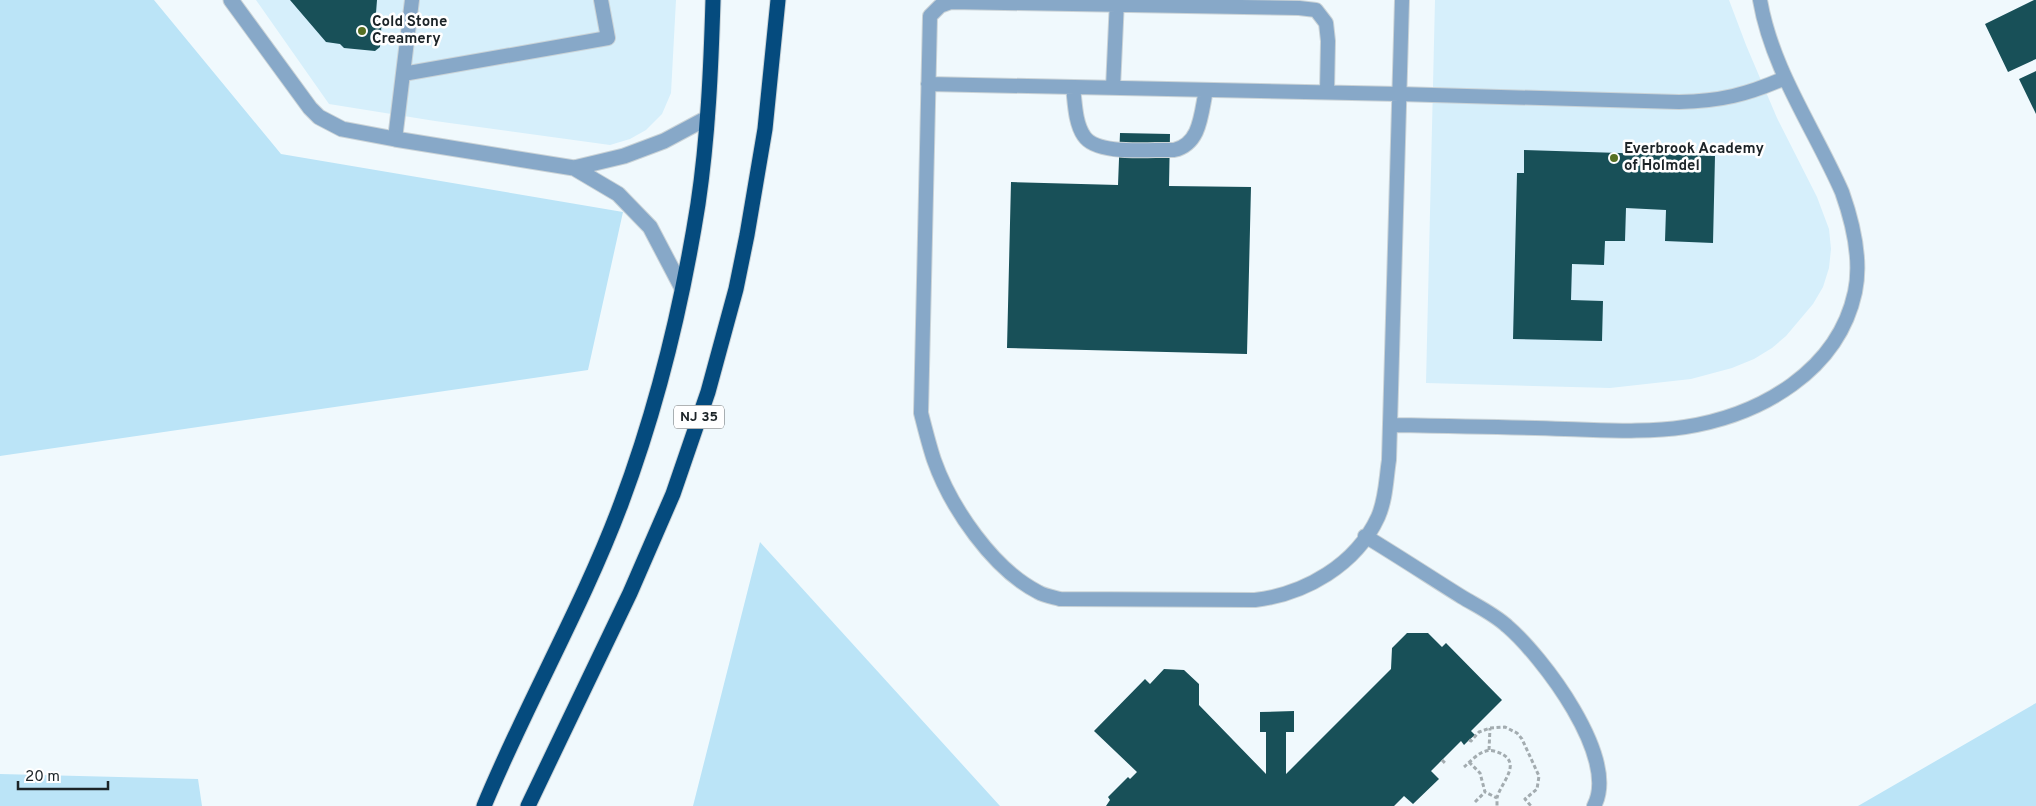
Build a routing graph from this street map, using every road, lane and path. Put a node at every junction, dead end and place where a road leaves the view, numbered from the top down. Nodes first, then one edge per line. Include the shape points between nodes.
1 (230, 0) edge
2 (412, 0) edge
3 (601, 0) edge
4 (713, 0) edge
5 (778, 0) edge
6 (1402, 0) edge
7 (1760, 0) edge
8 (1116, 3) edge
9 (403, 74) junction
10 (1785, 78) junction
11 (928, 84) junction
12 (1073, 87) junction
13 (1113, 88) junction
14 (1206, 90) junction
15 (1327, 92) junction
16 (1399, 94) junction
17 (707, 118) junction
18 (395, 139) junction
19 (574, 168) junction
20 (682, 288) junction
21 (1391, 425) junction
22 (1365, 536) junction
23 (1490, 728) junction
24 (1469, 740) dead end
25 (1489, 750) junction
26 (1442, 760) dead end
27 (1469, 762) junction
28 (1446, 764) dead end
29 (1464, 767) dead end
30 (1485, 792) junction
31 (1497, 798) junction
32 (1475, 802) dead end
33 (484, 806) edge
34 (528, 806) edge
35 (1497, 806) edge
36 (1531, 806) edge
37 (1594, 806) edge

1 - 18 street via 318,117 342,129
2 - 9 lane
3 - 9 lane via 608,38
4 - 17 highway, NJ 35
5 - 34 highway, NJ 35 via 765,129 747,236 708,392 673,494 630,593
6 - 16 lane
7 - 10 lane via 1767,31
8 - 11 lane via 951,2 940,6 930,16
8 - 13 lane
8 - 15 lane via 1316,10 1326,23
9 - 18 lane
10 - 16 lane via 1739,96 1700,102
10 - 21 lane via 1842,192 1850,212 1856,253 1855,291 1842,328 1833,345 1806,375 1772,398 1737,413 1670,429
11 - 12 lane
11 - 22 lane via 921,413 935,462 958,511 984,547 1020,581 1039,593 1060,599 1255,600 1290,594 1321,578 1340,565
12 - 13 lane
12 - 14 lane via 1084,137 1104,149 1181,148 1195,134
13 - 14 lane
14 - 15 lane
15 - 16 lane
16 - 21 lane
17 - 19 street via 664,141 624,156
17 - 20 highway, NJ 35 via 698,203
18 - 19 street
19 - 20 street via 618,194 650,227
20 - 33 highway, NJ 35 via 661,377 621,504
21 - 22 lane via 1384,498 1378,517
22 - 37 lane via 1506,624 1539,659 1570,703 1586,733 1599,778 1599,793
23 - 24 path
23 - 25 path
23 - 36 path via 1506,727 1522,738 1539,776 1536,789 1525,799
25 - 27 path
25 - 31 path via 1502,755 1509,765 1509,776
26 - 28 path
27 - 29 path
27 - 30 path via 1480,773
30 - 31 path
30 - 32 path
31 - 35 path

